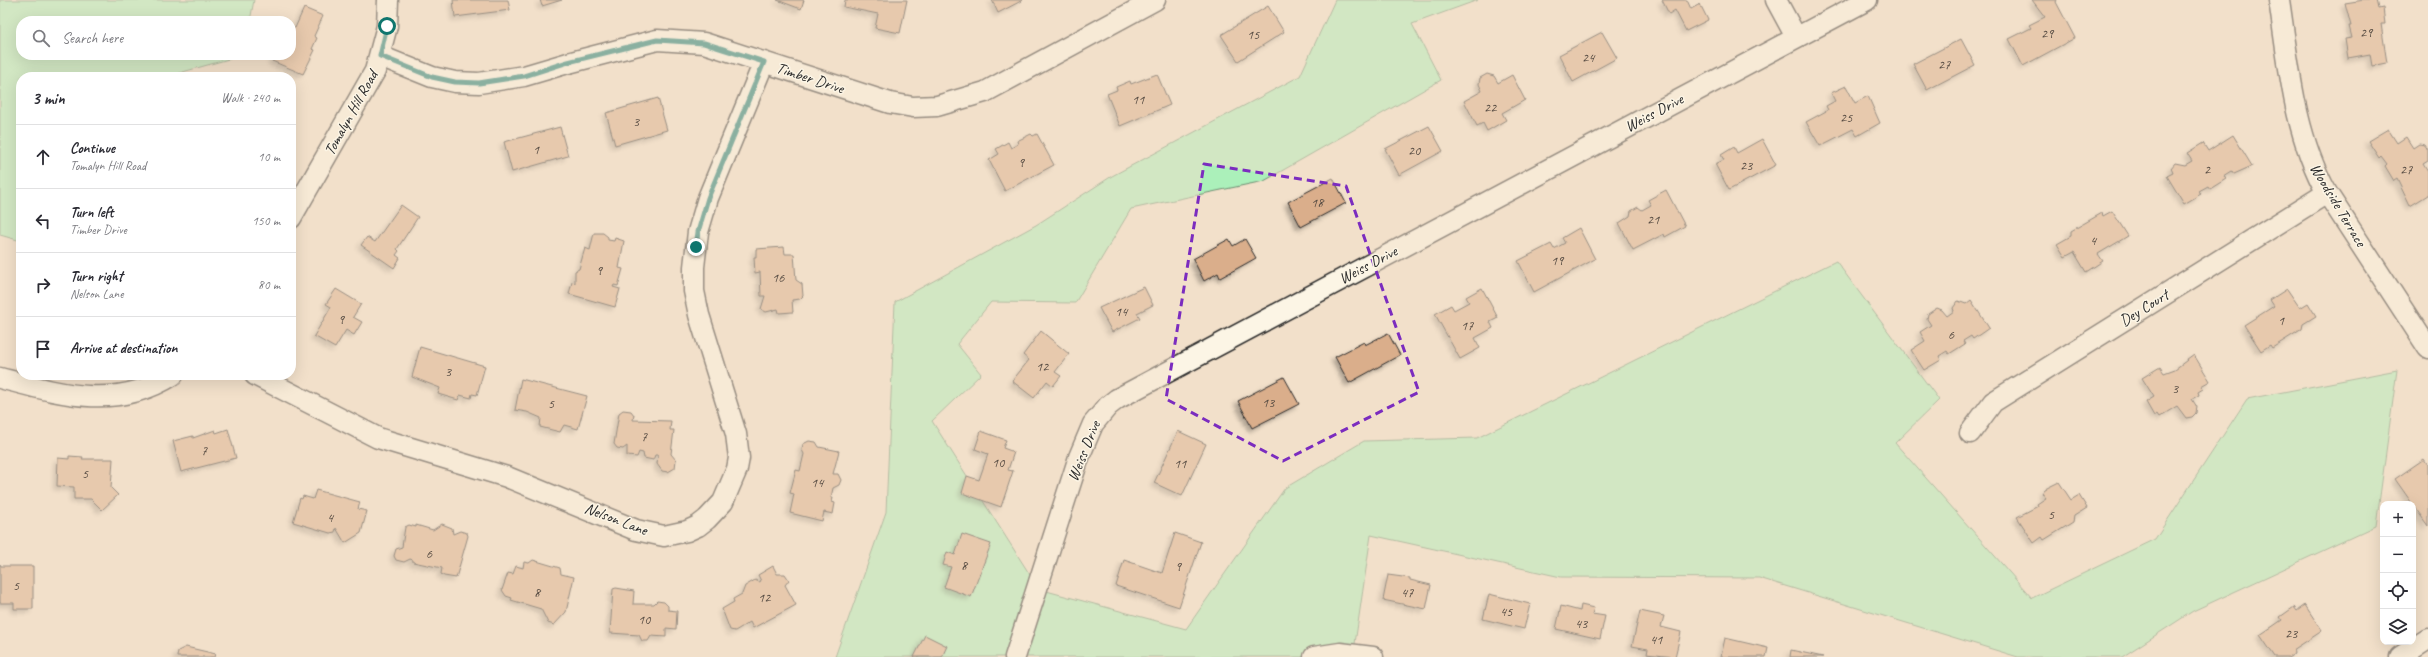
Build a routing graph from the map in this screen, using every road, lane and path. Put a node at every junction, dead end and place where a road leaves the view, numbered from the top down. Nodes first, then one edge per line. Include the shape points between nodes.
1 (388, 0) edge
2 (1155, 0) edge
3 (1776, 0) edge
4 (1867, 0) edge
5 (2279, 0) edge
6 (1125, 7) edge
7 (1796, 37) junction
8 (380, 56) junction
9 (764, 62) junction
10 (2327, 193) junction
11 (296, 209) edge
12 (2428, 348) edge
13 (0, 378) edge
14 (163, 380) edge
15 (264, 380) edge
16 (1970, 433) dead end
17 (2428, 639) edge
18 (1015, 657) edge
19 (1314, 657) edge
20 (1373, 657) edge
21 (2400, 657) edge

1 - 8 street, Tomalyn Hill Road via 387,26
2 - 6 street, Timber Drive
3 - 7 street
4 - 7 street, Weiss Drive
5 - 10 street, Woodside Terrace via 2298,120 2313,168
6 - 9 street, Timber Drive via 985,92 937,106 913,107 890,103
7 - 18 street, Weiss Drive via 1108,406 1093,424 1079,457
8 - 9 street, Timber Drive via 432,77 455,82 479,83 524,76 568,62 657,40 704,43
8 - 11 street, Tomalyn Hill Road via 375,71
9 - 15 street, Nelson Lane via 708,198 698,232 694,291 736,434 739,458 723,502 698,526 664,536 636,530 507,477 378,438
10 - 12 street, Woodside Terrace
10 - 16 street, Dey Court via 1993,402
13 - 14 street via 98,398 144,390
17 - 21 street
19 - 20 street via 1340,653

